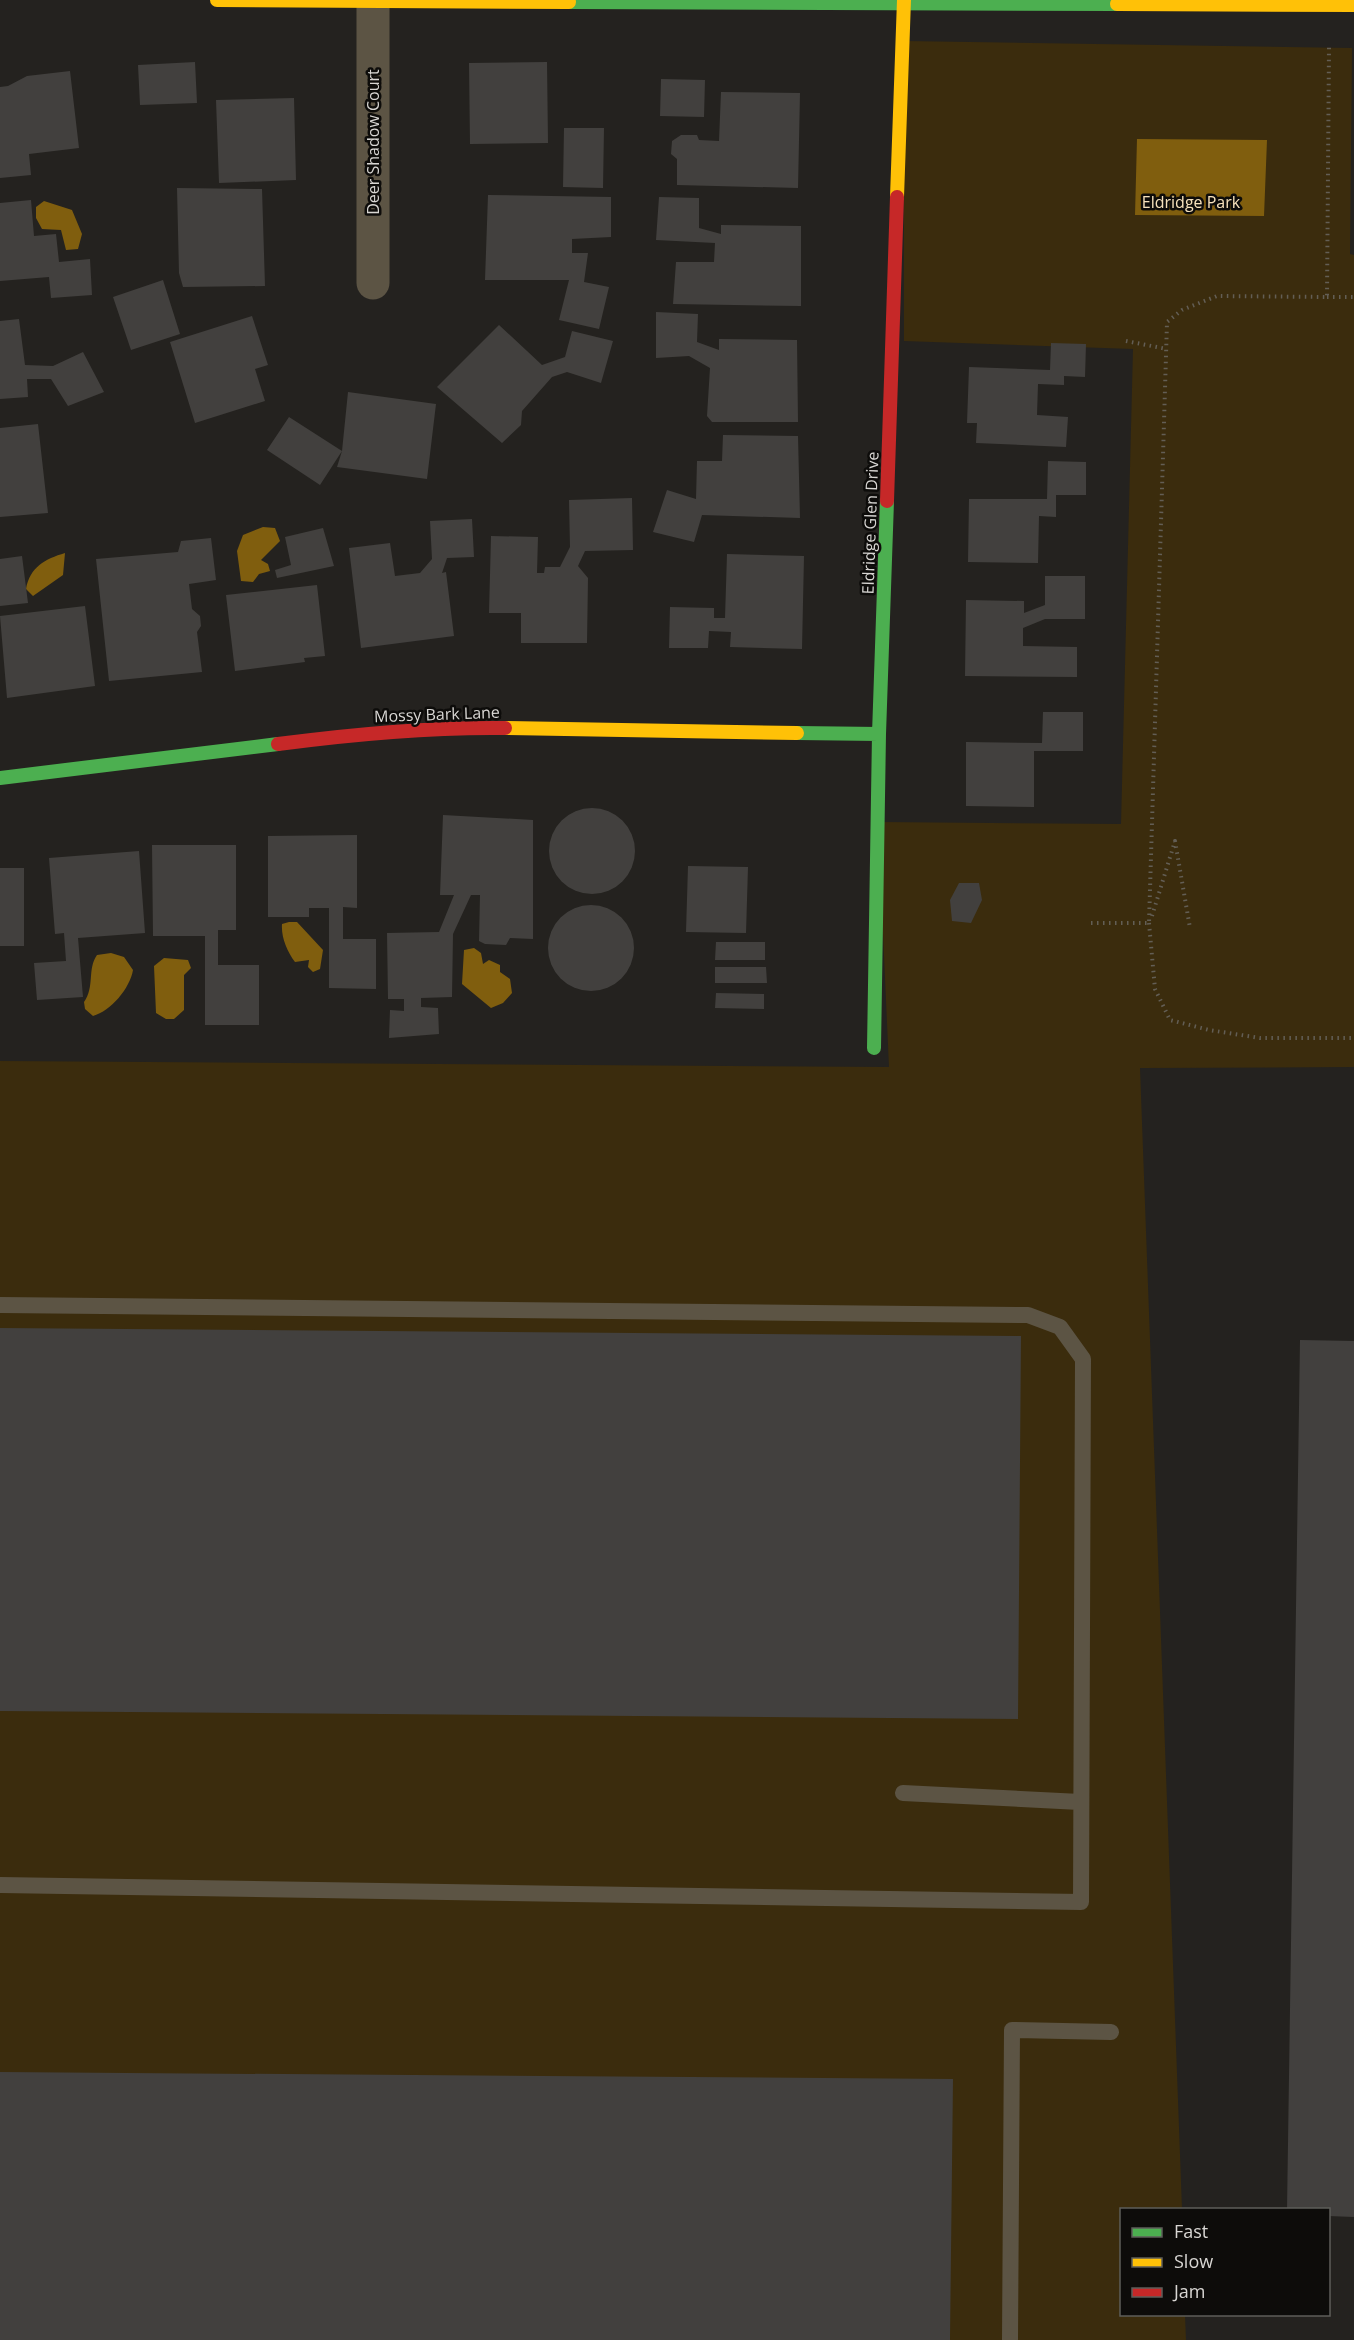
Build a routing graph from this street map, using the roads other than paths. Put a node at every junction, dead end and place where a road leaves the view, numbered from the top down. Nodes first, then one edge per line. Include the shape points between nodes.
1 (217, 0) edge
2 (373, 1) edge
3 (904, 2) edge
4 (1354, 5) edge
5 (373, 283) dead end
6 (879, 734) junction
7 (0, 778) edge
8 (874, 1047) dead end
9 (0, 1305) edge
10 (903, 1793) dead end
11 (1080, 1802) junction
12 (0, 1885) edge
13 (1111, 2032) dead end
14 (1010, 2340) edge

1 - 2 street
2 - 3 street
2 - 5 street, Deer Shadow Court
3 - 4 street
3 - 6 street, Eldridge Glen Drive
6 - 7 street, Mossy Bark Lane via 444,727 362,733
6 - 8 street, Eldridge Glen Drive
9 - 11 lane via 1028,1315 1060,1327 1083,1359
10 - 11 lane
11 - 12 lane via 1081,1902
13 - 14 lane via 1012,2030

